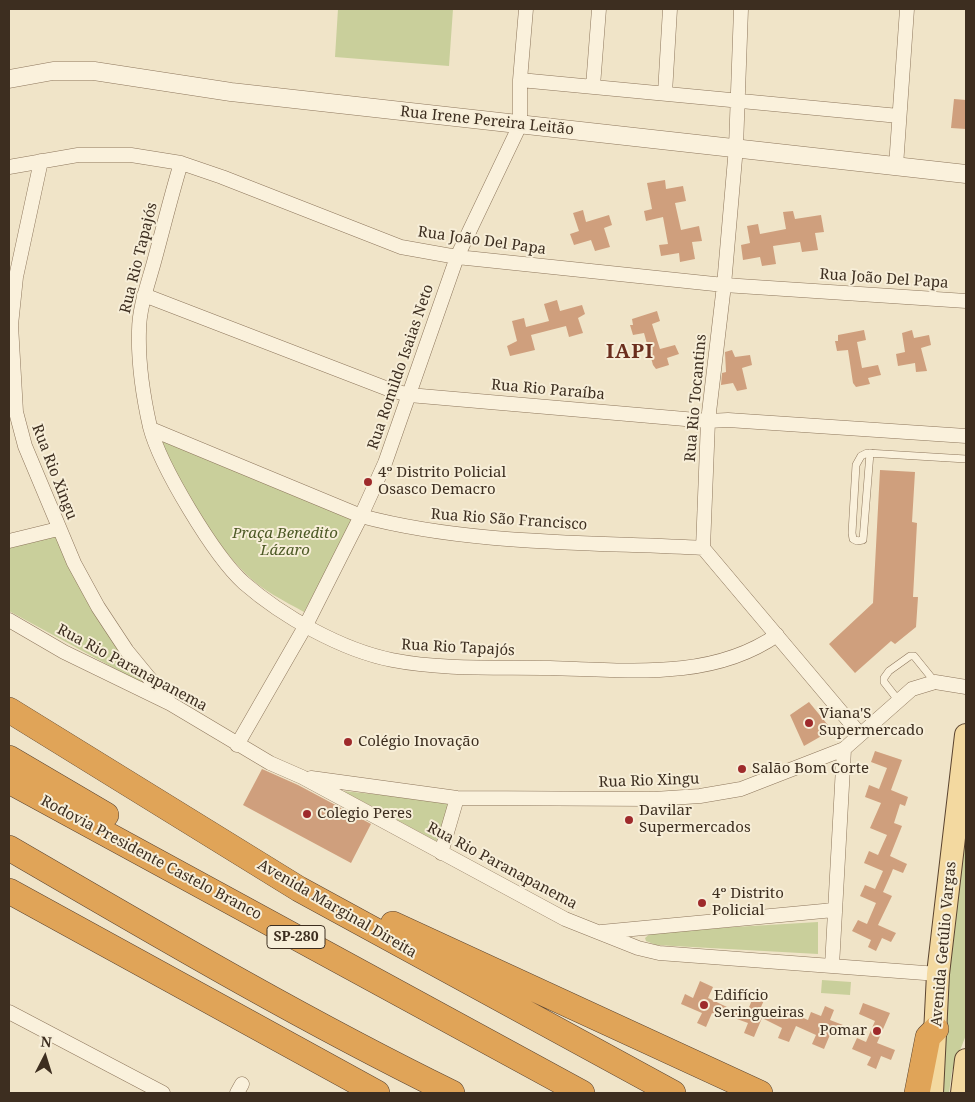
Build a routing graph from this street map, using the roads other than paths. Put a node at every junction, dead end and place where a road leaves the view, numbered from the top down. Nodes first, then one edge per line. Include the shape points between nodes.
1 (526, 9) edge
2 (599, 9) edge
3 (670, 9) edge
4 (741, 9) edge
5 (907, 9) edge
6 (9, 79) edge
7 (520, 80) junction
8 (593, 86) junction
9 (665, 93) junction
10 (739, 101) junction
11 (900, 116) junction
12 (520, 125) junction
13 (736, 148) junction
14 (41, 161) junction
15 (181, 163) junction
16 (896, 166) junction
17 (9, 167) edge
18 (966, 174) edge
19 (457, 257) junction
20 (724, 285) junction
21 (144, 295) junction
22 (966, 301) edge
23 (409, 395) junction
24 (708, 421) junction
25 (151, 429) junction
26 (966, 436) edge
27 (870, 453) junction
28 (966, 459) edge
29 (361, 516) junction
30 (58, 529) junction
31 (9, 541) edge
32 (703, 548) junction
33 (9, 620) edge
34 (306, 625) junction
35 (777, 635) junction
36 (935, 682) junction
37 (966, 687) edge
38 (898, 700) junction
39 (171, 704) junction
40 (9, 710) edge
41 (859, 734) junction
42 (966, 735) edge
43 (237, 745) junction
44 (844, 750) junction
45 (9, 758) edge
46 (302, 777) junction
47 (9, 781) edge
48 (457, 798) junction
49 (9, 848) edge
50 (441, 853) junction
51 (299, 889) junction
52 (9, 891) edge
53 (834, 910) junction
54 (272, 924) junction
55 (598, 933) junction
56 (832, 966) junction
57 (938, 974) junction
58 (9, 1012) edge
59 (936, 1029) junction
60 (966, 1060) edge
61 (329, 1067) junction
62 (163, 1093) edge
63 (360, 1093) edge
64 (377, 1093) edge
65 (452, 1093) edge
66 (582, 1093) edge
67 (673, 1093) edge
68 (760, 1093) edge
69 (917, 1093) edge
70 (932, 1093) edge
71 (962, 1093) edge

1 - 7 street, Rua Romildo Isaias Neto
2 - 8 street
3 - 9 street
4 - 10 street, Rua Rio Tocantins
5 - 11 street
6 - 12 street, Rua Irene Pereira Leitão via 53,71 94,71 231,92
7 - 8 street
7 - 12 street, Rua Romildo Isaias Neto
8 - 9 street
9 - 10 street
10 - 11 street
10 - 13 street, Rua Rio Tocantins
11 - 16 street
12 - 13 street, Rua Irene Pereira Leitão
12 - 19 street, Rua Romildo Isaias Neto
13 - 16 street, Rua Irene Pereira Leitão
13 - 20 street, Rua Rio Tocantins
14 - 15 street, Rua João Del Papa via 78,155 131,155
14 - 17 street, Rua João Del Papa
14 - 30 street, Rua Rio Xingu via 16,277 11,325 12,379 25,446
15 - 19 street, Rua João Del Papa via 401,247
15 - 21 street, Rua Rio Tapajós
16 - 18 street, Rua Irene Pereira Leitão
19 - 20 street, Rua João Del Papa
19 - 23 street, Rua Romildo Isaias Neto
20 - 22 street, Rua João Del Papa
20 - 24 street, Rua Rio Tocantins
21 - 23 street, Rua Rio Paraíba
21 - 25 street, Rua Rio Tapajós via 139,328 140,370
23 - 24 street, Rua Rio Paraíba
23 - 29 street, Rua Romildo Isaias Neto via 385,463
24 - 26 street, Rua Rio Paraíba
24 - 32 street, Rua Rio Tocantins
25 - 29 street, Rua Rio São Francisco
25 - 34 street, Rua Rio Tapajós via 164,461 214,548 243,582 275,607
27 - 27 lane via 862,456 856,465 852,533 853,539 858,541 863,540
27 - 28 lane
29 - 32 street, Rua Rio São Francisco via 447,534
29 - 34 street, Rua Romildo Isaias Neto
30 - 31 street
30 - 39 street, Rua Rio Xingu via 98,607 127,651
32 - 35 street
33 - 39 street, Rua Rio Paranapanema via 64,652
34 - 35 street, Rua Rio Tapajós via 347,647 391,660 431,665 622,670 683,669 732,659 760,647
34 - 43 street, Rua Romildo Isaias Neto
35 - 41 street
36 - 37 street, Rua Rio Xingu
36 - 38 street, Rua Rio Xingu via 912,689
36 - 38 lane via 914,656 910,656 884,678
38 - 41 street, Rua Rio Xingu
39 - 43 street, Rua Rio Paranapanema
40 - 51 highway, Avenida Marginal Direita
41 - 44 street, Rua Rio Xingu
42 - 57 main road, Avenida Getúlio Vargas
43 - 46 street, Rua Rio Paranapanema
44 - 48 street, Rua Rio Xingu via 741,789 700,796 654,799
44 - 53 street
45 - 54 highway via 235,889
46 - 48 street, Rua Rio Xingu
46 - 50 street, Rua Rio Paranapanema
47 - 54 highway, Rodovia Presidente Castelo Branco / SP-280
48 - 50 street
49 - 65 highway via 356,1046
50 - 55 street, Rua Rio Paranapanema via 565,919
51 - 67 highway, Avenida Marginal Direita
51 - 68 highway via 372,915
52 - 61 highway
53 - 55 street
53 - 56 street
54 - 66 highway, Rodovia Presidente Castelo Branco / SP-280
55 - 56 street, Rua Rio Paranapanema via 658,953
56 - 57 street, Rua Rio Paranapanema
57 - 59 main road, Avenida Getúlio Vargas
58 - 62 street
59 - 69 highway via 928,1037
59 - 70 main road, Avenida Getúlio Vargas
60 - 71 main road
61 - 63 highway
61 - 64 highway

